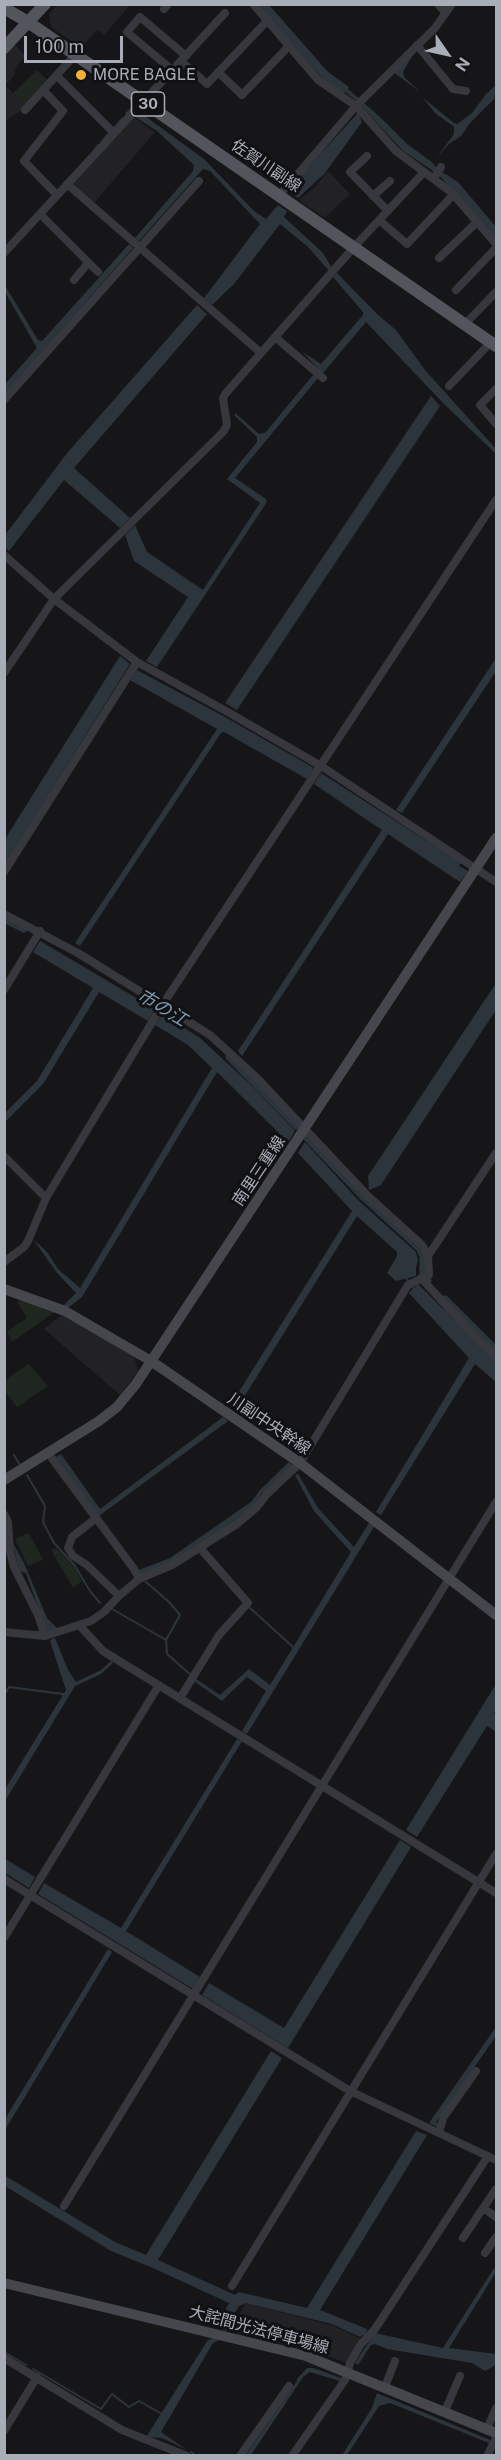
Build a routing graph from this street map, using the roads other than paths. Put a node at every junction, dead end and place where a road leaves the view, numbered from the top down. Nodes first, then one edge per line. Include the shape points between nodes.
1 (45, 4) edge
2 (253, 4) edge
3 (438, 4) edge
4 (452, 4) edge
5 (4, 8) edge
6 (446, 13) junction
7 (225, 14) dead end
8 (268, 20) junction
9 (28, 22) junction
10 (417, 45) junction
11 (288, 47) junction
12 (4, 48) edge
13 (75, 55) junction
14 (183, 59) junction
15 (172, 70) junction
16 (218, 72) junction
17 (57, 76) junction
18 (44, 91) junction
19 (466, 91) dead end
20 (143, 101) junction
21 (359, 104) junction
22 (25, 111) dead end
23 (114, 133) junction
24 (366, 156) dead end
25 (441, 167) dead end
26 (424, 172) junction
27 (434, 177) junction
28 (199, 181) dead end
29 (390, 181) dead end
30 (67, 184) junction
31 (57, 195) junction
32 (453, 195) junction
33 (279, 196) junction
34 (373, 196) junction
35 (388, 211) junction
36 (40, 214) junction
37 (379, 220) junction
38 (476, 223) junction
39 (496, 246) edge
40 (139, 247) junction
41 (354, 247) junction
42 (4, 253) edge
43 (439, 258) dead end
44 (88, 263) junction
45 (98, 272) dead end
46 (74, 280) dead end
47 (456, 290) dead end
48 (496, 292) edge
49 (465, 324) junction
50 (275, 337) junction
51 (494, 344) edge
52 (261, 353) junction
53 (319, 375) dead end
54 (449, 386) dead end
55 (496, 389) edge
56 (4, 400) edge
57 (496, 424) edge
58 (496, 500) edge
59 (4, 555) edge
60 (54, 599) junction
61 (136, 662) junction
62 (4, 673) edge
63 (321, 766) junction
64 (496, 838) edge
65 (476, 869) junction
66 (4, 872) edge
67 (496, 882) edge
68 (4, 914) edge
69 (38, 935) junction
70 (4, 990) edge
71 (161, 1007) junction
72 (305, 1129) junction
73 (496, 1153) edge
74 (4, 1156) edge
75 (46, 1198) junction
76 (428, 1256) junction
77 (4, 1262) edge
78 (425, 1277) junction
79 (4, 1289) edge
80 (496, 1356) edge
81 (151, 1361) junction
82 (48, 1454) junction
83 (300, 1463) junction
84 (4, 1480) edge
85 (496, 1502) edge
86 (4, 1514) edge
87 (95, 1519) junction
88 (200, 1548) junction
89 (137, 1576) junction
90 (449, 1579) junction
91 (119, 1596) junction
92 (496, 1615) edge
93 (80, 1626) junction
94 (4, 1632) edge
95 (45, 1636) junction
96 (159, 1685) junction
97 (180, 1698) junction
98 (323, 1786) junction
99 (496, 1854) edge
100 (4, 1879) edge
101 (479, 1882) junction
102 (496, 1893) edge
103 (30, 1895) junction
104 (4, 1938) edge
105 (195, 1996) junction
106 (476, 2071) dead end
107 (350, 2091) junction
108 (439, 2133) junction
109 (488, 2156) junction
110 (496, 2160) edge
111 (496, 2189) edge
112 (64, 2206) dead end
113 (483, 2208) junction
114 (496, 2217) edge
115 (496, 2237) edge
116 (463, 2238) dead end
117 (485, 2253) dead end
118 (4, 2283) edge
119 (232, 2286) dead end
120 (4, 2358) edge
121 (395, 2361) dead end
122 (347, 2371) junction
123 (460, 2376) dead end
124 (37, 2377) junction
125 (289, 2386) dead end
126 (385, 2387) junction
127 (496, 2408) edge
128 (445, 2411) junction
129 (4, 2431) edge
130 (493, 2433) edge
131 (187, 2456) edge
132 (240, 2456) edge
133 (292, 2456) edge
134 (486, 2456) edge

1 - 9 main road
2 - 8 street
3 - 6 street
4 - 6 street
5 - 9 main road, 佐賀川副線 / 30
6 - 10 street
7 - 14 street
8 - 11 street
8 - 16 street
9 - 12 main road
9 - 13 main road, 佐賀川副線 / 30
10 - 19 street via 453,89
10 - 21 street
11 - 16 street via 242,95
11 - 21 street via 318,80
13 - 17 street
13 - 20 main road, 佐賀川副線 / 30
14 - 15 street
14 - 15 street via 140,17 127,32
14 - 16 street via 207,84
15 - 20 street
17 - 18 street
17 - 23 street
18 - 22 street
18 - 31 street via 63,111 24,161
20 - 23 street
20 - 33 main road, 佐賀川副線 / 30
21 - 26 street via 396,151
21 - 33 street
23 - 30 street
24 - 34 street via 350,172
25 - 27 street
26 - 27 street
26 - 35 street
27 - 32 street
28 - 40 street
29 - 34 street
30 - 31 street
30 - 40 street
31 - 36 street
32 - 37 street via 407,244
32 - 38 street
33 - 41 main road, 佐賀川副線 / 30
34 - 35 street
35 - 37 street
36 - 42 street
36 - 44 street
37 - 41 street
38 - 39 street
38 - 43 street
39 - 47 street
40 - 52 street
40 - 56 street
41 - 49 main road, 佐賀川副線 / 30
41 - 50 street
44 - 45 street
44 - 46 street
48 - 49 street
49 - 51 main road, 佐賀川副線 / 30
50 - 52 street
50 - 53 street
51 - 54 street
52 - 60 street via 223,398 228,419 223,432
55 - 57 street via 480,405
58 - 63 street
59 - 60 street
60 - 61 street
60 - 62 street
61 - 63 street
61 - 66 street
63 - 65 street
63 - 71 street
64 - 65 street, 南里三重線
65 - 67 street
65 - 72 street, 南里三重線
68 - 69 street
69 - 70 street
69 - 71 street
71 - 72 street via 210,1035
71 - 75 street
72 - 76 street via 368,1196 422,1245
72 - 81 street, 南里三重線
73 - 76 street
74 - 75 street
75 - 77 street via 28,1241
76 - 78 street
78 - 80 street
78 - 83 street via 409,1283
79 - 81 street, 川副中央幹線 via 65,1311
81 - 82 street, 南里三重線 via 117,1407
81 - 83 street, 川副中央幹線
82 - 84 street, 南里三重線
82 - 87 street
83 - 88 street via 256,1508
83 - 90 street, 川副中央幹線
85 - 90 street
86 - 95 street via 10,1529 14,1567
87 - 89 street
87 - 91 street via 72,1536 68,1548
88 - 89 street via 172,1565
88 - 97 street via 248,1603 219,1635
89 - 91 street
90 - 92 street, 川副中央幹線
90 - 98 street
91 - 93 street via 104,1612
93 - 95 street
93 - 96 street via 102,1651
94 - 95 street
96 - 97 street
96 - 103 street
97 - 98 street
98 - 101 street
98 - 105 street
99 - 101 street
100 - 103 street
101 - 102 street
101 - 107 street
103 - 104 street
103 - 105 street
105 - 107 street
105 - 112 street
106 - 108 street via 443,2118
107 - 108 street
107 - 119 street
108 - 109 street
109 - 110 street
109 - 122 street
111 - 113 street
113 - 114 street
113 - 116 street
115 - 117 street
118 - 122 street, 大詫間光法停車場線 via 220,2333
120 - 124 street
121 - 126 street
122 - 126 street, 大詫間光法停車場線
122 - 133 street via 345,2380
123 - 128 street
124 - 129 street
124 - 131 street via 122,2430
125 - 132 street
126 - 128 street, 大詫間光法停車場線
127 - 130 street
128 - 130 street, 大詫間光法停車場線
130 - 134 street

